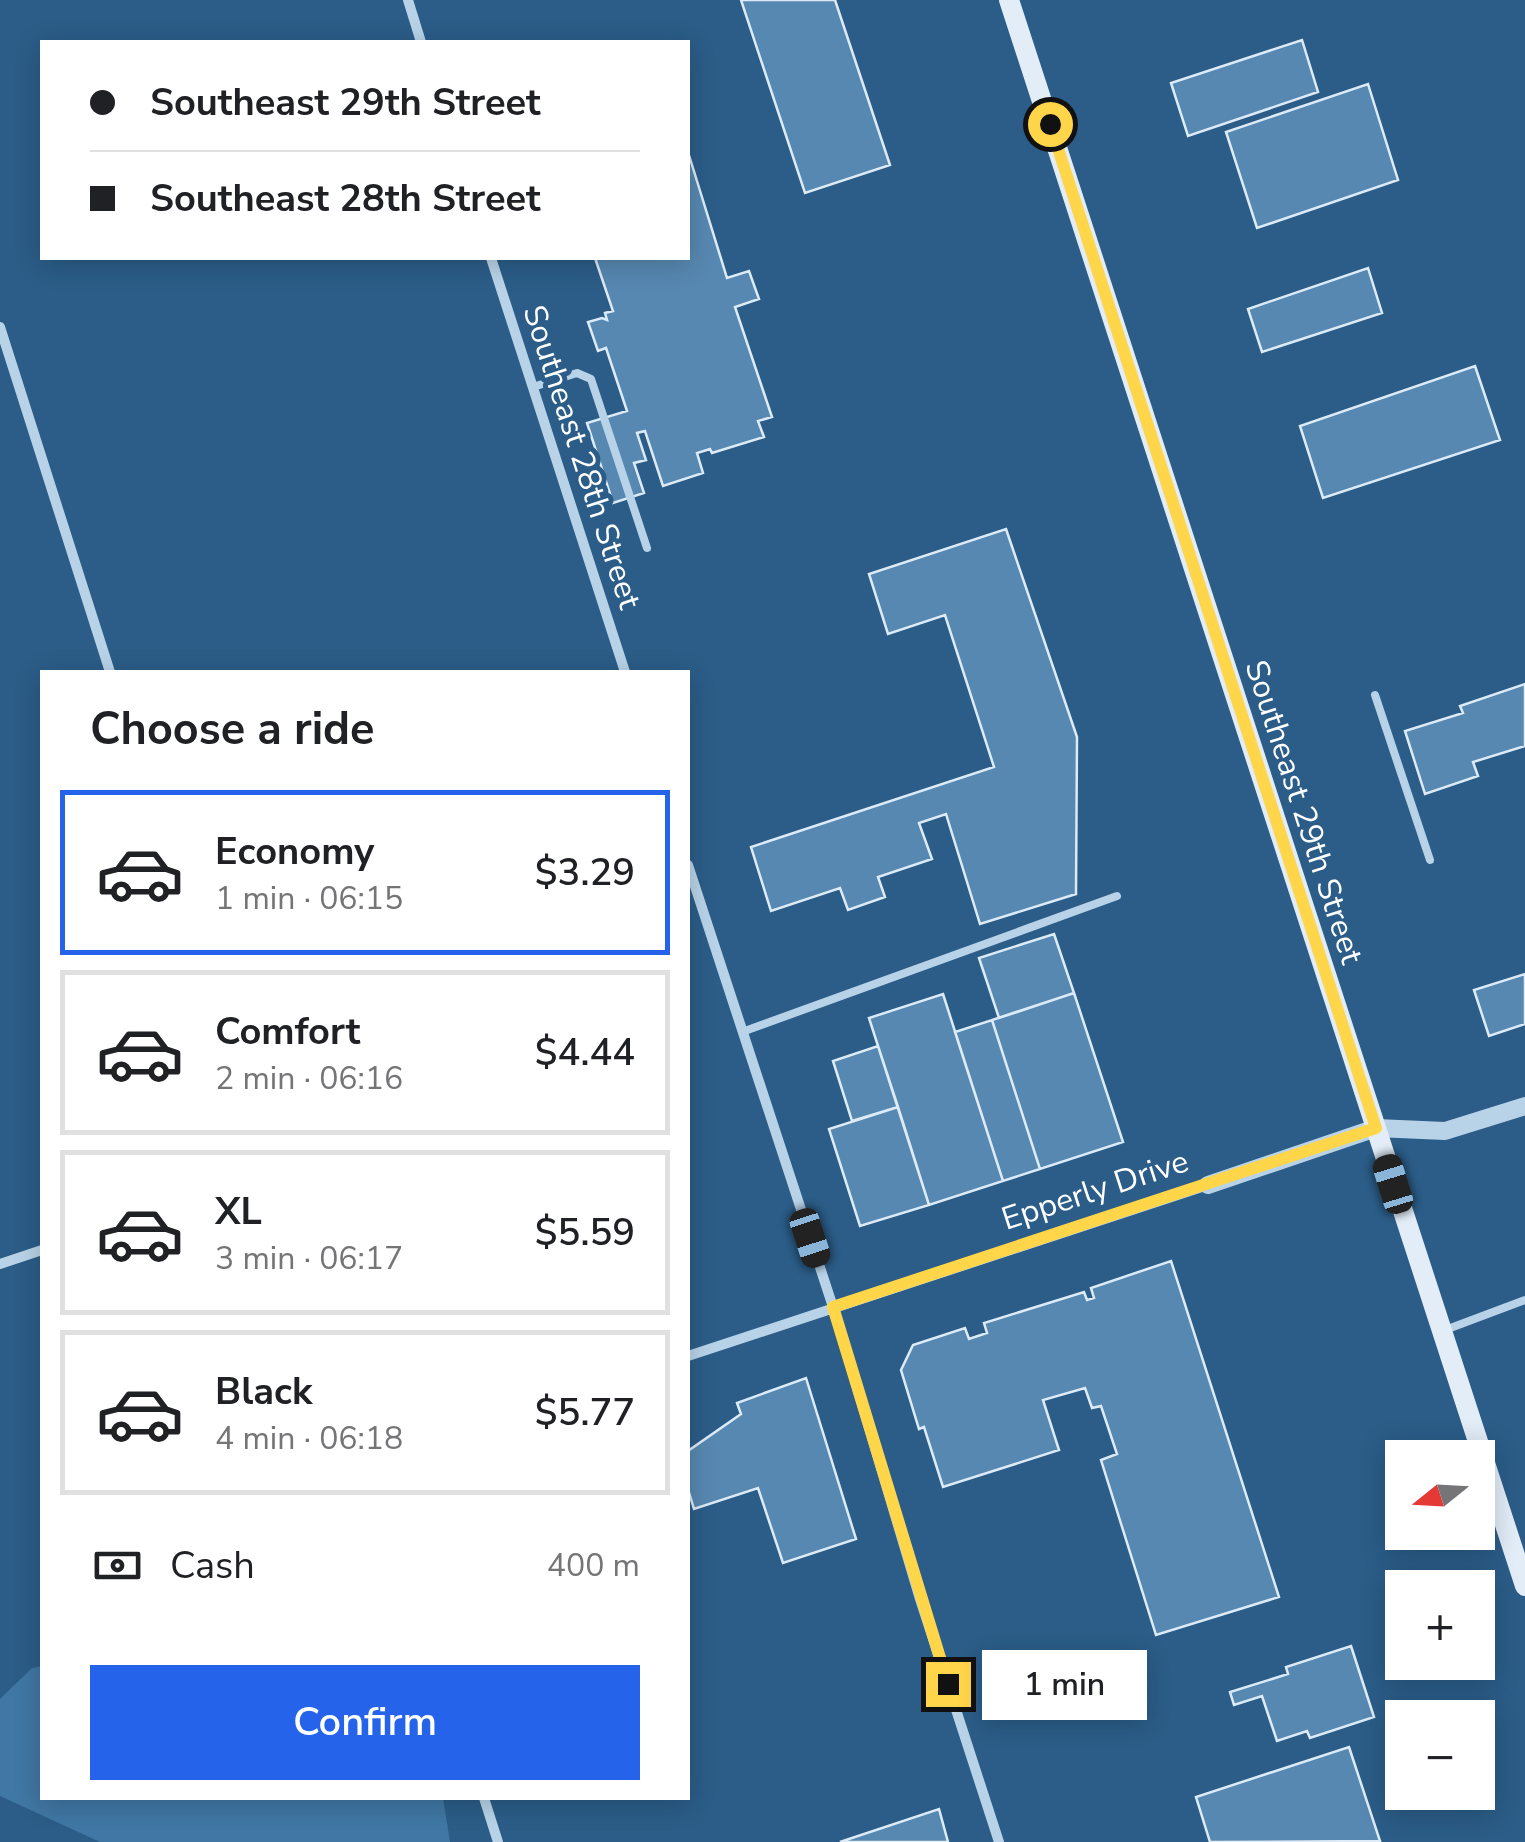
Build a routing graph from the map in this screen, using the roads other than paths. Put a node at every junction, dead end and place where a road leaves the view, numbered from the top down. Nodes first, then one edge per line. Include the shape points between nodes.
1 (408, 0) edge
2 (1009, 0) edge
3 (420, 40) edge
4 (492, 260) edge
5 (0, 327) edge
6 (533, 388) junction
7 (647, 548) dead end
8 (109, 670) edge
9 (624, 670) edge
10 (1375, 695) dead end
11 (1430, 860) dead end
12 (690, 872) edge
13 (1117, 896) dead end
14 (742, 1032) junction
15 (1525, 1106) edge
16 (1376, 1128) junction
17 (1208, 1184) joint
18 (40, 1251) edge
19 (0, 1264) edge
20 (1525, 1300) edge
21 (833, 1307) junction
22 (1442, 1331) junction
23 (690, 1355) edge
24 (1525, 1586) edge
25 (485, 1800) edge
26 (498, 1842) edge
27 (999, 1842) edge

1 - 3 street
2 - 16 main road, Southeast 29th Street
4 - 6 street, Southeast 28th Street
5 - 8 street
6 - 7 lane via 577,373 591,379
6 - 9 street, Southeast 28th Street
10 - 11 lane
12 - 14 street
13 - 14 lane
14 - 21 street
15 - 16 street, Epperly Drive via 1445,1131
16 - 17 street, Epperly Drive
16 - 22 main road, Southeast 29th Street
17 - 21 street, Epperly Drive
18 - 19 street
20 - 22 lane
21 - 23 street, Epperly Drive
21 - 27 street
22 - 24 main road, Southeast 29th Street
25 - 26 street

